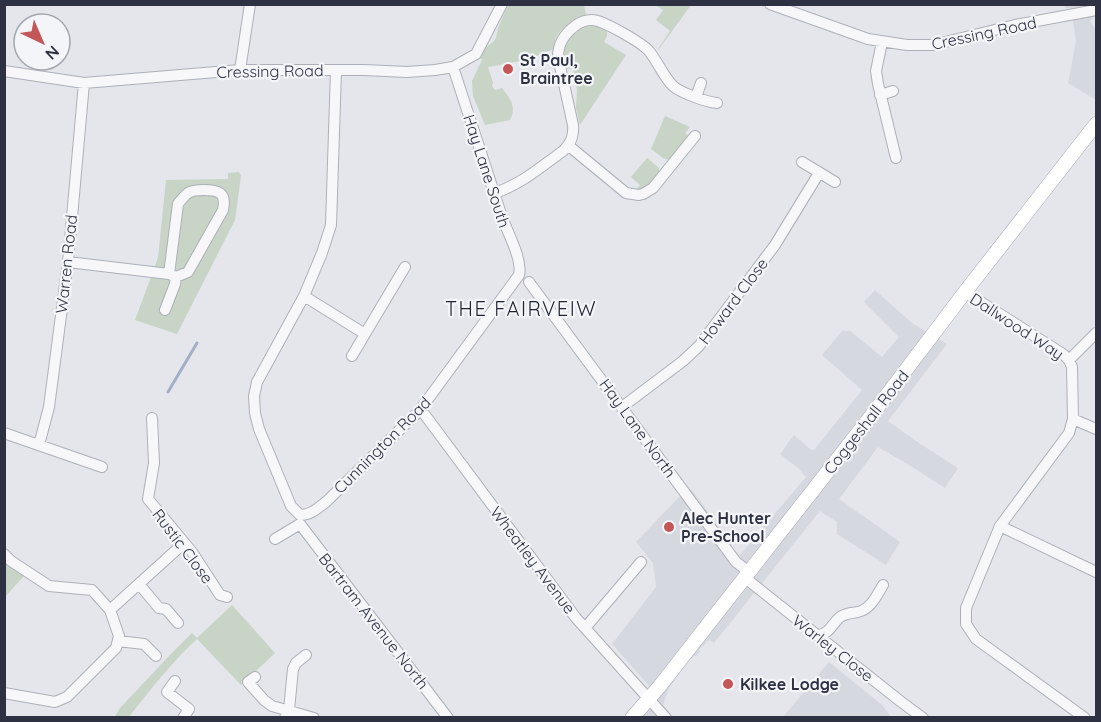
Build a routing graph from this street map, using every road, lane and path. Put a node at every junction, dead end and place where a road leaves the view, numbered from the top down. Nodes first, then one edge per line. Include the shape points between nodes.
1 (250, 4) edge
2 (502, 4) edge
3 (777, 6) edge
4 (1096, 10) edge
5 (882, 42) junction
6 (453, 67) junction
7 (240, 70) junction
8 (336, 70) junction
9 (4, 71) edge
10 (84, 83) junction
11 (701, 83) dead end
12 (893, 91) dead end
13 (880, 94) junction
14 (696, 97) junction
15 (717, 103) dead end
16 (1096, 124) edge
17 (695, 136) dead end
18 (569, 146) junction
19 (896, 158) dead end
20 (802, 162) dead end
21 (819, 173) junction
22 (835, 182) dead end
23 (495, 194) junction
24 (68, 262) junction
25 (405, 267) dead end
26 (172, 275) junction
27 (519, 275) joint
28 (529, 282) dead end
29 (965, 292) junction
30 (304, 296) junction
31 (165, 310) dead end
32 (1096, 333) edge
33 (365, 334) junction
34 (352, 356) dead end
35 (1069, 360) junction
36 (622, 407) junction
37 (425, 415) dead end
38 (152, 418) dead end
39 (1073, 419) junction
40 (1096, 429) edge
41 (4, 433) edge
42 (39, 445) junction
43 (102, 467) dead end
44 (300, 520) junction
45 (1000, 526) junction
46 (275, 539) dead end
47 (184, 543) junction
48 (7, 561) edge
49 (641, 562) dead end
50 (1096, 572) edge
51 (747, 574) junction
52 (139, 584) junction
53 (883, 585) dead end
54 (227, 597) dead end
55 (110, 610) junction
56 (178, 623) dead end
57 (585, 628) junction
58 (819, 635) junction
59 (118, 641) junction
60 (156, 656) dead end
61 (306, 656) dead end
62 (255, 676) dead end
63 (175, 681) dead end
64 (4, 693) edge
65 (649, 699) junction
66 (287, 714) edge
67 (183, 717) edge
68 (314, 717) edge
69 (448, 717) edge
70 (632, 717) edge
71 (666, 717) edge
72 (923, 717) edge
73 (1085, 717) edge

1 - 7 street
2 - 6 street, Cressing Road via 476,54
3 - 5 street, Cressing Road
4 - 5 street, Cressing Road via 933,45
5 - 13 street via 876,71
6 - 8 street, Cressing Road via 407,72
6 - 23 street, Hay Lane South
7 - 8 street, Cressing Road
7 - 10 street, Cressing Road
8 - 30 street, Bartram Avenue North via 331,225
9 - 10 street, Cressing Road
10 - 24 street, Warren Road
11 - 14 street
12 - 13 street
13 - 19 street
14 - 15 street
14 - 18 street via 673,85 642,45 602,22 584,21 560,42 558,57 574,132
16 - 29 main road, Coggeshall Road
17 - 18 street via 653,188 639,195 626,193
18 - 23 street via 525,179
20 - 21 street
21 - 22 street
21 - 36 street, Howard Close via 776,245 699,346
23 - 27 street, Hay Lane South
24 - 26 street
24 - 42 street, Warren Road via 49,406
25 - 33 street
26 - 26 street via 178,204 197,190 221,193 223,210 188,272
26 - 31 street via 175,284
27 - 44 street, Cunnington Road via 420,410 327,501
28 - 36 street, Hay Lane North
29 - 35 street, Dallwood Way
29 - 51 main road, Coggeshall Road
30 - 33 street
30 - 44 street, Bartram Avenue North via 257,382 254,396 259,429
32 - 35 street
33 - 34 street
35 - 39 street
36 - 51 street, Hay Lane North
37 - 57 street, Wheatley Avenue
38 - 47 street, Rustic Close via 154,463 148,499
39 - 40 street
39 - 45 street via 1069,433
41 - 42 street
42 - 43 street
44 - 46 street, Cunnington Road
44 - 69 street, Bartram Avenue North
45 - 50 street
45 - 73 street via 966,608 966,624 976,639
47 - 52 street
47 - 54 street, Rustic Close via 220,595
48 - 55 street via 49,586 92,590
49 - 57 street
51 - 58 street, Warley Close
51 - 65 main road, Coggeshall Road
52 - 55 street
52 - 56 street
53 - 58 street via 867,608 840,617 828,632
55 - 59 street
57 - 65 street, Wheatley Avenue
58 - 72 street, Warley Close
59 - 60 street via 144,644
59 - 64 street via 116,648 67,697 55,702
61 - 66 street via 292,669
62 - 66 street via 248,682 264,700
63 - 67 street via 167,693 189,709
65 - 70 main road, Coggeshall Road
65 - 71 street, Wheatley Avenue
66 - 68 street

